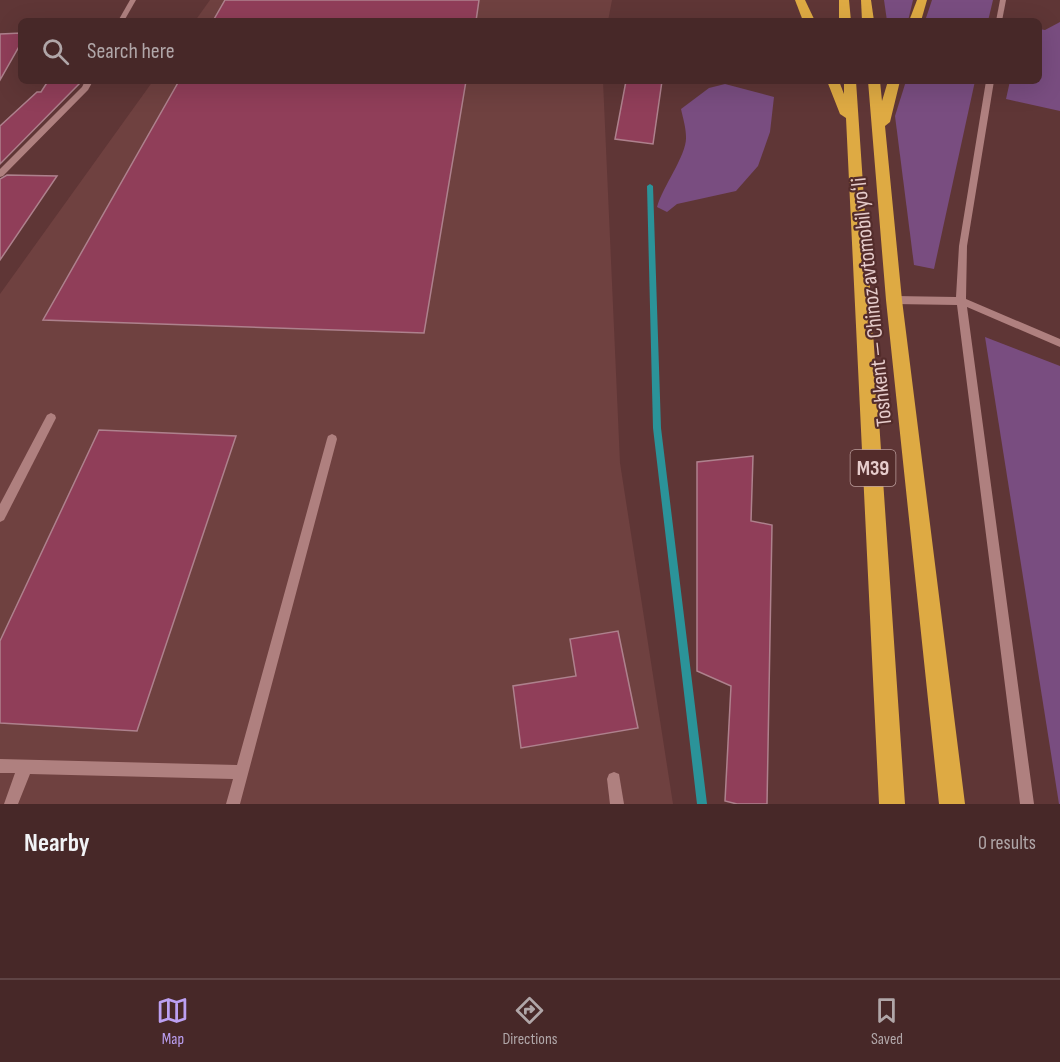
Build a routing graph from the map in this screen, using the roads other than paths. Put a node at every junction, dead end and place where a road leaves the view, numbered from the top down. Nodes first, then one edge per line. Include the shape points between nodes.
1 (133, 0) edge
2 (800, 0) edge
3 (844, 0) edge
4 (866, 0) edge
5 (922, 0) edge
6 (1003, 0) edge
7 (123, 18) edge
8 (808, 18) edge
9 (845, 18) edge
10 (868, 18) edge
11 (916, 18) edge
12 (1000, 18) edge
13 (87, 84) edge
14 (834, 84) edge
15 (850, 84) edge
16 (874, 84) edge
17 (893, 84) edge
18 (990, 84) edge
19 (854, 132) junction
20 (879, 138) junction
21 (0, 174) edge
22 (894, 300) junction
23 (961, 301) junction
24 (1060, 343) edge
25 (51, 418) dead end
26 (332, 439) dead end
27 (0, 516) edge
28 (0, 766) edge
29 (25, 766) junction
30 (242, 772) junction
31 (614, 778) dead end
32 (11, 804) edge
33 (233, 804) edge
34 (617, 804) edge
35 (892, 804) edge
36 (951, 804) edge
37 (1027, 804) edge

1 - 7 street
2 - 8 highway
3 - 9 highway
4 - 10 highway
5 - 11 highway
6 - 12 street
13 - 21 street
14 - 19 highway
15 - 19 highway, Toshkent — Chinoz avtomobil yoʻli / M39
16 - 20 highway, Toshkent — Chinoz avtomobil yoʻli / M39
17 - 20 highway
18 - 23 street via 963,246
19 - 35 highway, Toshkent — Chinoz avtomobil yoʻli / M39
20 - 22 highway, Toshkent — Chinoz avtomobil yoʻli / M39
22 - 23 street
22 - 36 highway, Toshkent — Chinoz avtomobil yoʻli / M39
23 - 24 street
23 - 37 street
25 - 27 street
26 - 30 street
28 - 29 street
29 - 30 street
29 - 32 street
30 - 33 street
31 - 34 street

